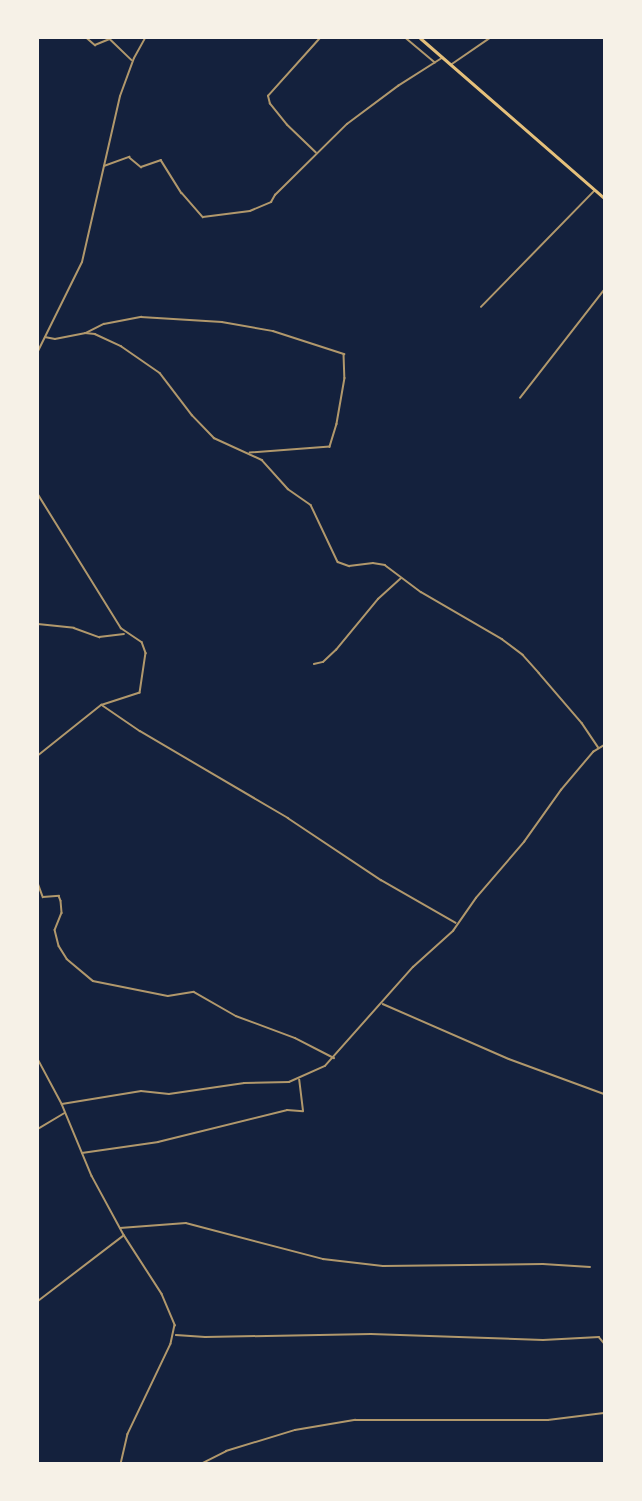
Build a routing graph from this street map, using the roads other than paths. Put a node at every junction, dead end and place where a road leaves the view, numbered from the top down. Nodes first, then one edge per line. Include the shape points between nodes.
1 (87, 38) edge
2 (145, 38) edge
3 (320, 38) edge
4 (406, 38) edge
5 (420, 38) edge
6 (490, 38) edge
7 (443, 58) junction
8 (133, 60) junction
9 (436, 62) junction
10 (452, 65) junction
11 (316, 153) junction
12 (104, 166) junction
13 (595, 189) junction
14 (604, 198) edge
15 (604, 291) edge
16 (481, 307) dead end
17 (85, 333) junction
18 (45, 337) junction
19 (38, 351) edge
20 (520, 398) dead end
21 (248, 453) junction
22 (38, 494) edge
23 (401, 578) junction
24 (38, 624) edge
25 (126, 633) junction
26 (314, 664) dead end
27 (102, 705) junction
28 (604, 745) edge
29 (598, 747) junction
30 (38, 756) edge
31 (38, 883) edge
32 (458, 924) junction
33 (382, 1003) junction
34 (334, 1058) junction
35 (38, 1059) edge
36 (299, 1079) junction
37 (604, 1095) edge
38 (62, 1104) junction
39 (65, 1113) junction
40 (38, 1129) edge
41 (82, 1153) junction
42 (120, 1228) junction
43 (124, 1235) junction
44 (590, 1267) dead end
45 (38, 1301) edge
46 (175, 1335) junction
47 (604, 1343) edge
48 (604, 1413) edge
49 (121, 1464) edge
50 (201, 1464) edge

1 - 8 street via 95,45 110,39
2 - 8 street
3 - 11 street via 268,96 289,127
4 - 9 street
5 - 7 highway
6 - 10 street
7 - 9 street
7 - 10 highway
8 - 12 street via 120,96
9 - 11 street via 347,124
10 - 13 highway
11 - 12 street via 268,205 209,218 202,216 182,194 162,161 141,167 129,157
12 - 18 street via 82,262
13 - 14 highway
13 - 16 street
15 - 20 street
17 - 18 street
17 - 21 street via 115,343 160,373 214,438
17 - 21 street via 104,324 144,316 222,321 273,331 344,354 345,378 330,447
18 - 19 street
21 - 23 street via 265,462 286,487 314,509 339,562 349,566 381,564
22 - 25 street
23 - 26 street via 336,650 323,662
23 - 29 street via 523,655
24 - 25 street via 67,626 99,637
25 - 27 street via 144,646 142,689
27 - 30 street
27 - 32 street
28 - 29 street
29 - 32 street
31 - 34 street via 43,897 58,896 61,901 62,913 55,930 59,946 67,959 95,982 168,996 194,992 236,1016 295,1038
32 - 33 street
33 - 34 street
33 - 37 street via 509,1059
34 - 36 street
35 - 38 street
36 - 38 street via 169,1094 130,1092
36 - 41 street via 303,1111 287,1110 158,1142
38 - 39 street
39 - 40 street
39 - 41 street
41 - 42 street
42 - 43 street
42 - 44 street via 188,1223 323,1259 382,1266 535,1263
43 - 45 street
43 - 46 street via 162,1294 174,1320
46 - 47 street via 371,1334 543,1340 600,1337
46 - 49 street via 128,1434
48 - 50 street via 548,1420 343,1422 266,1438 222,1452

